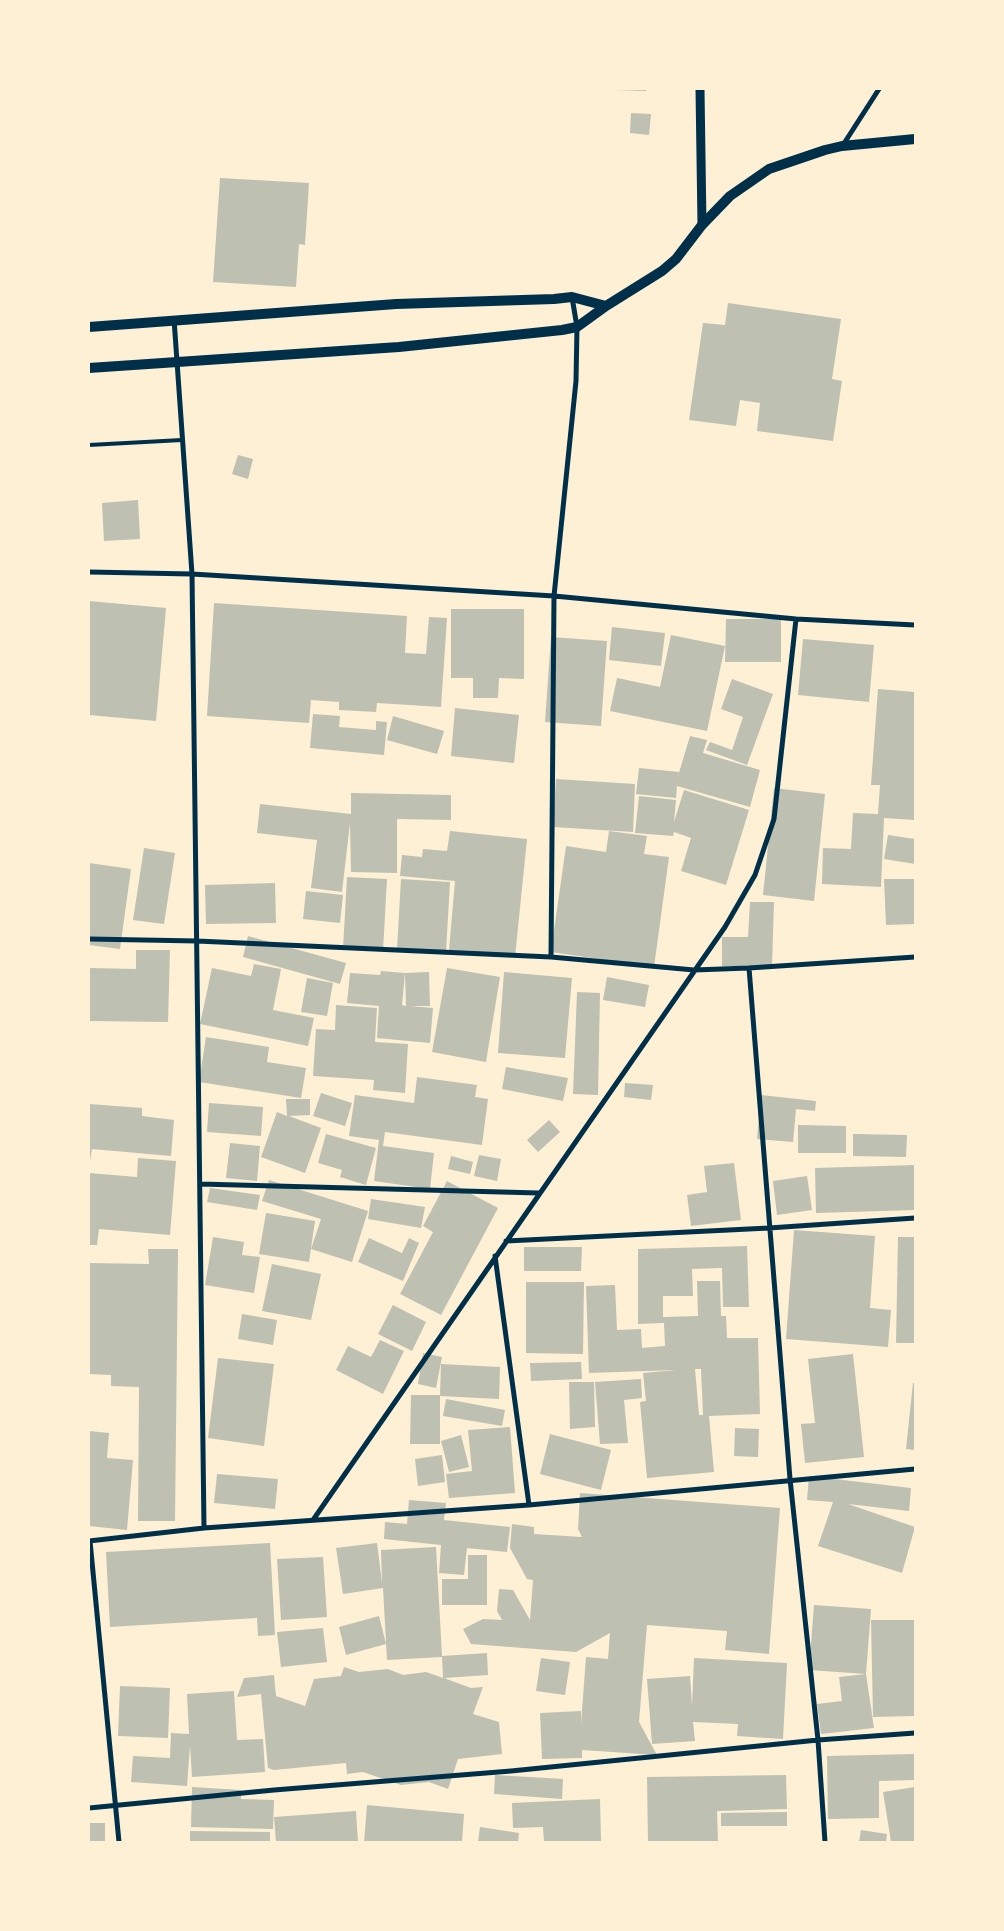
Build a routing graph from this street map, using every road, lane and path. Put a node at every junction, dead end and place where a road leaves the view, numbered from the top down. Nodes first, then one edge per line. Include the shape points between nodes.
1 (700, 89) edge
2 (879, 89) edge
3 (915, 139) edge
4 (842, 146) junction
5 (702, 224) junction
6 (572, 297) junction
7 (606, 306) junction
8 (174, 319) junction
9 (89, 327) edge
10 (577, 327) junction
11 (177, 363) junction
12 (89, 368) edge
13 (182, 440) junction
14 (89, 445) edge
15 (89, 572) edge
16 (192, 574) junction
17 (554, 596) junction
18 (796, 619) junction
19 (915, 625) edge
20 (89, 939) edge
21 (197, 941) junction
22 (551, 957) junction
23 (915, 957) edge
24 (749, 968) junction
25 (694, 970) junction
26 (200, 1184) junction
27 (539, 1193) junction
28 (915, 1218) edge
29 (769, 1228) junction
30 (506, 1241) junction
31 (495, 1256) junction
32 (915, 1469) edge
33 (790, 1480) junction
34 (529, 1505) junction
35 (313, 1520) junction
36 (204, 1528) junction
37 (90, 1541) edge
38 (915, 1734) edge
39 (818, 1740) junction
40 (116, 1806) junction
41 (89, 1808) edge
42 (119, 1842) edge
43 (825, 1842) edge

1 - 5 street
2 - 4 street
3 - 4 main road
4 - 5 main road via 769,169 730,196
5 - 7 main road via 676,259 662,271
6 - 7 main road
6 - 8 main road via 396,304
6 - 10 street
7 - 10 main road
8 - 9 main road
8 - 11 street
10 - 11 main road via 399,347
10 - 17 street via 576,380
11 - 12 main road
11 - 13 street
13 - 14 lane
13 - 16 street
15 - 16 street
16 - 17 street
16 - 21 street
17 - 18 street
17 - 22 street
18 - 19 street
18 - 25 street via 774,819 755,874 725,927
20 - 21 street
21 - 22 street
21 - 26 street
22 - 25 street
23 - 24 street
24 - 25 street
24 - 29 street
25 - 27 street
26 - 27 street
26 - 36 street
27 - 30 street
28 - 29 street
29 - 30 street
29 - 33 street
30 - 31 street
31 - 34 street
31 - 35 street
32 - 33 street
33 - 34 street
33 - 39 street
34 - 35 street
35 - 36 street
36 - 37 street
37 - 40 street
38 - 39 street
39 - 40 street
39 - 43 street
40 - 41 street
40 - 42 street

